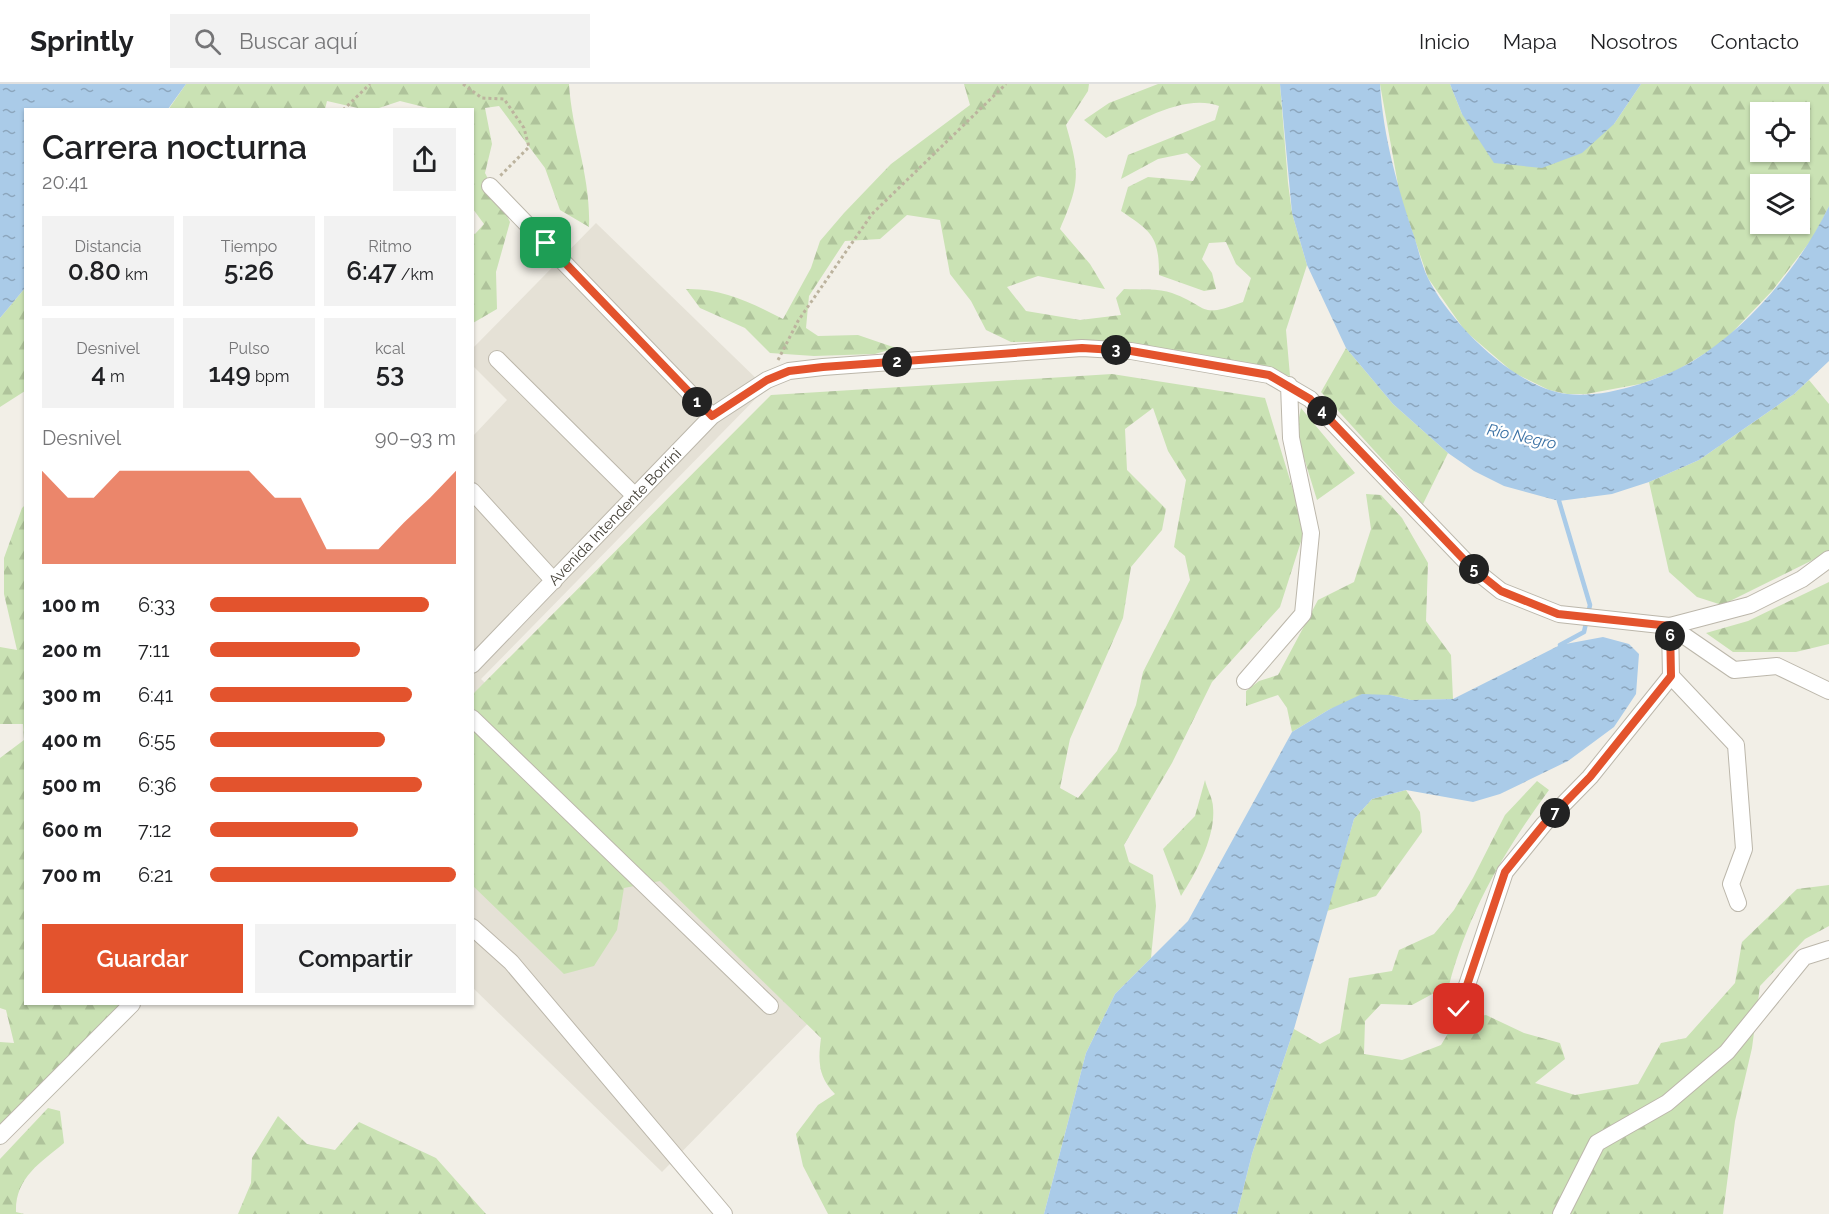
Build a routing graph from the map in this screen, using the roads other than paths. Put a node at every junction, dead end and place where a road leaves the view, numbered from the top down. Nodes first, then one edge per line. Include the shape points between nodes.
1 (490, 186) road end
2 (497, 359) dead end
3 (1288, 385) junction
4 (712, 416) junction
5 (474, 493) edge
6 (635, 496) junction
7 (1829, 559) edge
8 (554, 581) junction
9 (1670, 626) junction
10 (474, 663) edge
11 (1671, 676) junction
12 (1245, 681) dead end
13 (1829, 691) edge
14 (474, 720) edge
15 (1738, 903) dead end
16 (474, 929) edge
17 (1829, 949) edge
18 (131, 1005) edge
19 (770, 1006) dead end
20 (1459, 1009) dead end
21 (0, 1136) edge
22 (724, 1214) edge
23 (1561, 1214) edge

1 - 4 street
2 - 6 street
3 - 4 street, Avenida Intendente Borrini via 1269,375 1142,353 1082,348 789,371 767,380
3 - 9 street, Avenida Intendente Borrini via 1310,399 1471,567 1501,591 1558,614
3 - 12 street via 1291,438 1311,533 1303,614
4 - 6 street, Avenida Intendente Borrini
5 - 8 street
6 - 8 street, Avenida Intendente Borrini
7 - 9 street via 1802,579 1750,606
8 - 10 street, Avenida Intendente Borrini
9 - 11 street
9 - 13 street via 1734,670 1777,666
11 - 15 street via 1736,745 1744,849 1731,884
11 - 20 street via 1590,777 1505,872
14 - 19 street
16 - 22 street via 512,962
17 - 23 street via 1804,957 1727,1052 1667,1103 1597,1143
18 - 21 street

